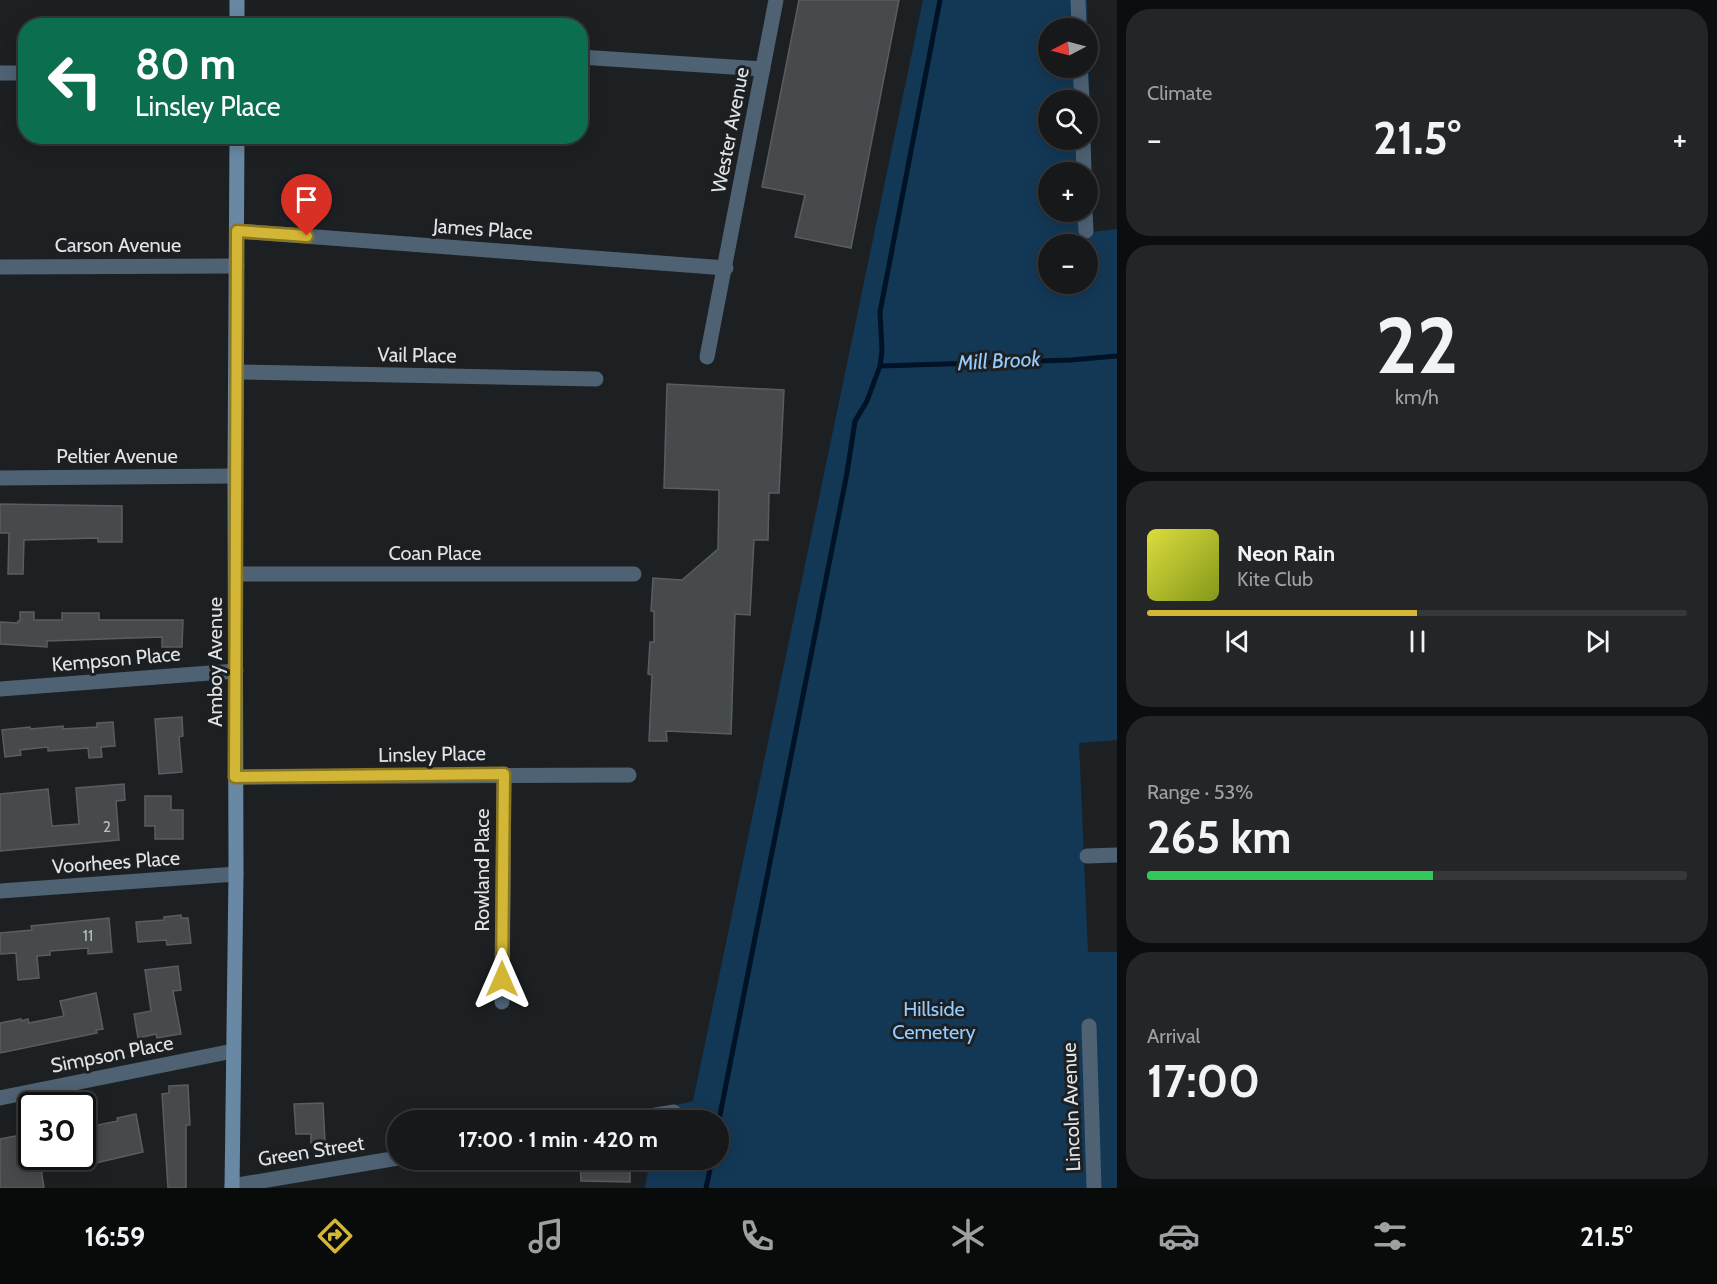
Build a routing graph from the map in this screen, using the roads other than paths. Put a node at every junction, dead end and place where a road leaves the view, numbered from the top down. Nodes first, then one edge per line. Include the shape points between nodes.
1 (237, 0) edge
2 (776, 0) edge
3 (1078, 0) edge
4 (237, 18) edge
5 (1079, 18) edge
6 (588, 58) edge
7 (763, 69) junction
8 (0, 73) edge
9 (18, 73) edge
10 (237, 144) edge
11 (1086, 222) edge
12 (237, 231) junction
13 (1086, 231) dead end
14 (237, 266) junction
15 (0, 267) edge
16 (726, 268) junction
17 (707, 357) dead end
18 (237, 372) junction
19 (596, 379) dead end
20 (235, 477) junction
21 (0, 478) edge
22 (236, 574) junction
23 (634, 574) dead end
24 (236, 671) junction
25 (0, 689) edge
26 (504, 774) junction
27 (629, 775) dead end
28 (235, 777) junction
29 (1117, 855) edge
30 (1087, 856) dead end
31 (236, 874) junction
32 (0, 891) edge
33 (502, 1002) dead end
34 (1089, 1026) dead end
35 (233, 1051) junction
36 (0, 1098) edge
37 (387, 1160) edge
38 (232, 1187) edge
39 (1094, 1188) edge

1 - 4 street
2 - 7 street, Wester Avenue
3 - 5 street
6 - 7 street
7 - 16 street, Wester Avenue
8 - 9 street
10 - 12 street, Amboy Avenue
11 - 13 street
12 - 14 street, Amboy Avenue
12 - 16 street, James Place
14 - 15 street, Carson Avenue
14 - 18 street, Amboy Avenue
16 - 17 street, Wester Avenue
18 - 19 street, Vail Place
18 - 20 street, Amboy Avenue
20 - 21 street, Peltier Avenue
20 - 22 street, Amboy Avenue
22 - 23 street, Coan Place
22 - 24 street, Amboy Avenue
24 - 25 street, Kempson Place
24 - 28 street, Amboy Avenue
26 - 27 street, Linsley Place
26 - 28 street, Linsley Place
26 - 33 street, Rowland Place
28 - 31 street, Amboy Avenue
29 - 30 street
31 - 32 street, Voorhees Place
31 - 35 street, Amboy Avenue
34 - 39 street, Lincoln Avenue
35 - 36 street, Simpson Place
35 - 38 street, Amboy Avenue
37 - 38 street, Green Street

